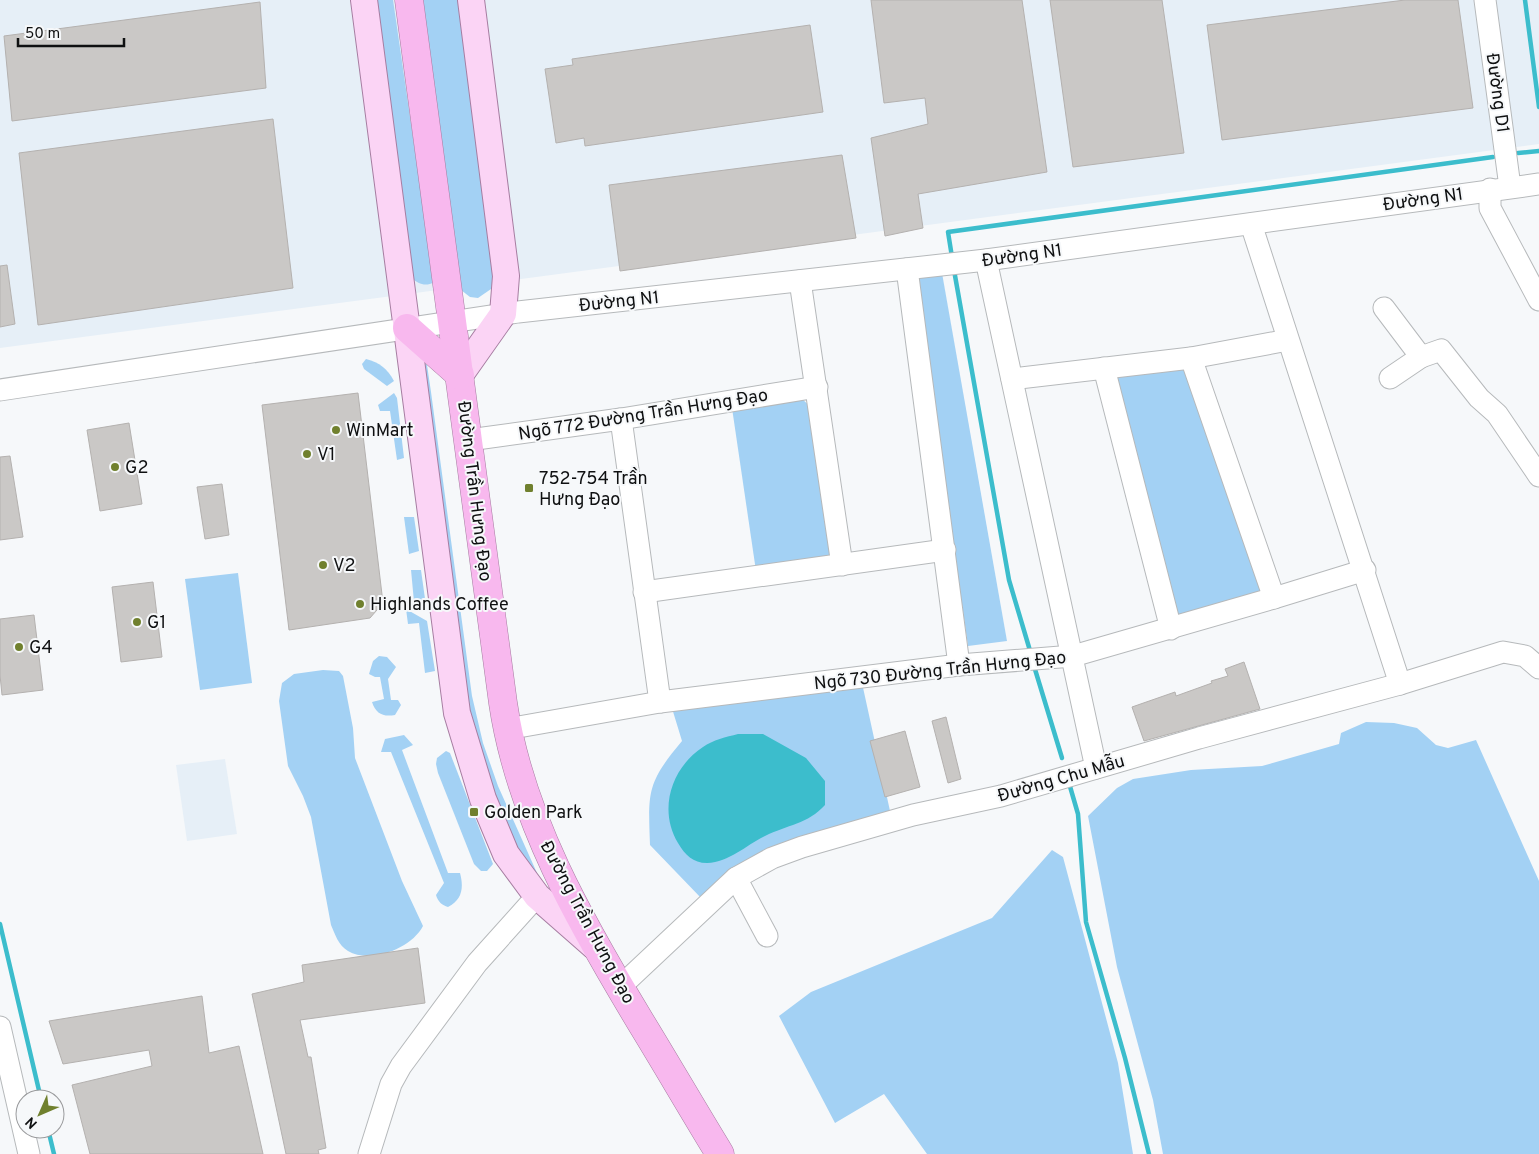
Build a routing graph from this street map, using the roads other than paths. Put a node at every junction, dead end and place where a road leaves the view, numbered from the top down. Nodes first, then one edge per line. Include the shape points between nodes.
1 (364, 0) edge
2 (409, 0) edge
3 (471, 0) edge
4 (1485, 0) edge
5 (1539, 184) edge
6 (1500, 188) junction
7 (1251, 224) junction
8 (986, 260) junction
9 (907, 269) junction
10 (800, 281) junction
11 (1539, 300) edge
12 (1384, 308) dead end
13 (503, 314) junction
14 (452, 321) junction
15 (407, 328) junction
16 (1288, 340) junction
17 (1421, 356) junction
18 (1191, 358) junction
19 (1104, 368) junction
20 (460, 375) junction
21 (1390, 378) dead end
22 (1012, 379) junction
23 (817, 387) junction
24 (0, 390) edge
25 (621, 419) junction
26 (469, 440) junction
27 (1539, 476) edge
28 (945, 550) junction
29 (842, 565) junction
30 (1365, 570) junction
31 (644, 592) junction
32 (1274, 598) junction
33 (1171, 628) junction
34 (1067, 656) junction
35 (959, 664) junction
36 (1539, 668) edge
37 (1400, 684) junction
38 (660, 702) junction
39 (507, 729) junction
40 (1096, 768) junction
41 (736, 878) junction
42 (538, 896) junction
43 (767, 936) dead end
44 (600, 952) junction
45 (620, 987) junction
46 (0, 1027) edge
47 (29, 1154) edge
48 (369, 1154) edge
49 (720, 1154) edge

1 - 15 main road
2 - 14 highway, Đường Trần Hưng Đạo
3 - 13 main road via 506,276
4 - 6 street, Đường D1
5 - 6 street, Đường N1
6 - 7 street, Đường N1
6 - 11 street, Đường D1 via 1490,208
7 - 8 street, Đường N1
7 - 16 street
8 - 9 street, Đường N1
8 - 22 street
9 - 10 street, Đường N1
9 - 28 street
10 - 13 street, Đường N1
10 - 23 street
12 - 17 street
13 - 14 street, Đường N1
13 - 20 main road, Đường Trần Hưng Đạo
14 - 15 street, Đường N1
14 - 20 highway, Đường Trần Hưng Đạo
15 - 20 highway
15 - 24 street, Đường N1
15 - 42 main road via 456,713 483,799 506,854
16 - 18 street
16 - 30 street
17 - 21 street
17 - 27 street via 1441,350 1479,398 1497,414
18 - 19 street
18 - 32 street
19 - 22 street
19 - 33 street
20 - 26 highway, Đường Trần Hưng Đạo
22 - 34 street
23 - 25 street, Ngõ 772 Đường Trần Hưng Đạo
23 - 29 street
25 - 26 street, Ngõ 772 Đường Trần Hưng Đạo
25 - 31 street
26 - 39 highway, Đường Trần Hưng Đạo
28 - 29 street
28 - 35 street
29 - 31 street
30 - 32 street, Ngõ 730 Đường Trần Hưng Đạo
30 - 37 street
31 - 38 street
32 - 33 street, Ngõ 730 Đường Trần Hưng Đạo
33 - 34 street, Ngõ 730 Đường Trần Hưng Đạo
34 - 35 street, Ngõ 730 Đường Trần Hưng Đạo
34 - 40 street
35 - 38 street, Ngõ 730 Đường Trần Hưng Đạo
36 - 37 street, Đường Chu Mẫu via 1525,656 1504,652
37 - 40 street, Đường Chu Mẫu
38 - 39 street, Ngõ 730 Đường Trần Hưng Đạo
39 - 44 highway, Đường Trần Hưng Đạo via 536,822
40 - 41 street, Đường Chu Mẫu via 1001,796 834,836 772,858
41 - 43 street
41 - 45 street, Đường Chu Mẫu
42 - 44 main road
42 - 48 street via 477,963 401,1066 391,1084
44 - 45 highway, Đường Trần Hưng Đạo
45 - 49 highway, Đường Trần Hưng Đạo
46 - 47 street

